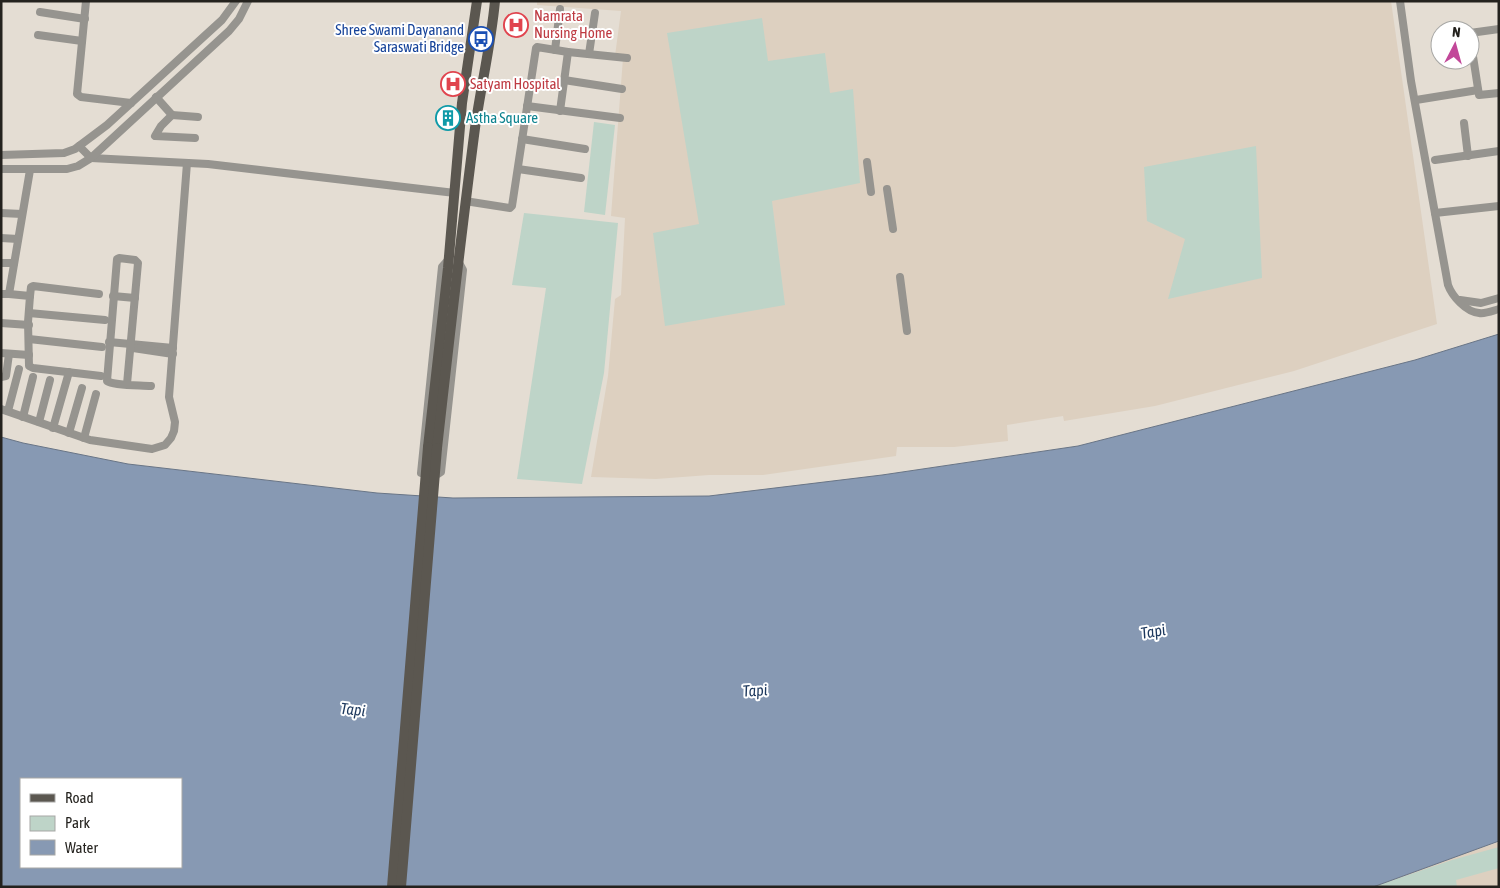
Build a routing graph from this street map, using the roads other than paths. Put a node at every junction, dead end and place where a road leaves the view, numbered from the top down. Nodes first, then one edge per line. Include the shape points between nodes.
1 (86, 1) edge
2 (236, 1) edge
3 (248, 1) edge
4 (477, 1) edge
5 (494, 1) edge
6 (1400, 1) edge
7 (560, 9) dead end
8 (40, 12) dead end
9 (595, 13) dead end
10 (85, 19) junction
11 (1498, 31) edge
12 (1480, 32) edge
13 (38, 35) dead end
14 (82, 41) junction
15 (555, 50) junction
16 (568, 52) junction
17 (589, 54) junction
18 (627, 58) dead end
19 (1475, 70) edge
20 (564, 80) junction
21 (622, 89) dead end
22 (1478, 90) junction
23 (1499, 93) edge
24 (156, 97) junction
25 (1416, 100) junction
26 (131, 103) junction
27 (526, 106) junction
28 (560, 111) junction
29 (172, 115) junction
30 (198, 117) dead end
31 (620, 118) dead end
32 (1464, 123) dead end
33 (195, 138) dead end
34 (522, 139) junction
35 (79, 146) junction
36 (585, 148) dead end
37 (1499, 151) edge
38 (1, 155) edge
39 (1468, 156) junction
40 (91, 158) junction
41 (1435, 160) dead end
42 (867, 162) dead end
43 (187, 163) junction
44 (1, 169) edge
45 (518, 169) junction
46 (30, 170) junction
47 (581, 178) dead end
48 (887, 189) dead end
49 (871, 192) dead end
50 (455, 193) junction
51 (466, 198) junction
52 (1499, 206) edge
53 (1, 213) edge
54 (1435, 213) junction
55 (22, 214) junction
56 (893, 229) dead end
57 (1, 238) edge
58 (18, 239) junction
59 (453, 260) junction
60 (1, 263) edge
61 (14, 264) junction
62 (900, 278) dead end
63 (5, 294) edge
64 (100, 294) dead end
65 (30, 296) junction
66 (114, 296) junction
67 (135, 298) junction
68 (1499, 298) edge
69 (1458, 300) junction
70 (1499, 309) edge
71 (28, 313) junction
72 (105, 320) dead end
73 (1, 323) edge
74 (29, 325) junction
75 (907, 331) dead end
76 (29, 339) junction
77 (109, 342) junction
78 (129, 345) junction
79 (102, 347) dead end
80 (173, 351) junction
81 (5, 353) edge
82 (29, 355) junction
83 (19, 369) dead end
84 (69, 372) junction
85 (102, 376) dead end
86 (1, 377) edge
87 (34, 377) dead end
88 (50, 380) dead end
89 (127, 384) junction
90 (151, 386) dead end
91 (82, 388) dead end
92 (96, 394) dead end
93 (4, 410) edge
94 (23, 417) junction
95 (38, 422) junction
96 (53, 428) junction
97 (69, 433) junction
98 (84, 438) junction
99 (433, 447) junction
100 (392, 887) edge
101 (401, 887) edge

1 - 10 street
2 - 26 street via 222,20
3 - 24 street via 230,30
4 - 50 main road via 462,103
5 - 51 main road
6 - 25 street
7 - 15 street
8 - 10 street
9 - 17 street
10 - 14 street
11 - 12 street
13 - 14 street
14 - 26 street via 78,96
15 - 16 street
15 - 27 street via 537,47 534,51
16 - 17 street
16 - 20 street
17 - 18 street
19 - 22 street
20 - 21 street
20 - 28 street
22 - 23 street via 1479,95
22 - 25 street
24 - 29 street
24 - 40 street
25 - 54 street
26 - 35 street
27 - 28 street
27 - 34 street
28 - 31 street
29 - 30 street
29 - 33 street via 155,136
32 - 39 street
34 - 36 street
34 - 45 street
35 - 38 street via 64,153
35 - 40 street
37 - 39 street
39 - 41 street
40 - 43 street
40 - 46 street via 67,169
42 - 49 street
43 - 50 street
43 - 80 street
44 - 46 street
45 - 47 street
45 - 51 street via 511,207
46 - 55 street
48 - 56 street
50 - 51 main road
50 - 59 main road
51 - 59 main road
52 - 54 street
53 - 55 street
54 - 69 street via 1448,285
55 - 58 street
57 - 58 street
58 - 61 street
59 - 59 street via 442,267 421,473 441,472 463,270
59 - 99 main road
60 - 61 street
61 - 63 street
62 - 75 street
63 - 65 street
64 - 65 street via 33,286
65 - 71 street
66 - 67 street
66 - 67 street via 118,258 138,263
66 - 77 street
67 - 78 street
68 - 69 street via 1481,302
69 - 70 street via 1476,313
71 - 72 street
71 - 74 street
73 - 74 street
74 - 76 street
76 - 79 street
76 - 82 street
77 - 78 street
77 - 89 street via 107,381
78 - 80 street
78 - 89 street
80 - 98 street via 169,397 175,422 174,431 165,445 152,449
81 - 82 street
81 - 86 street via 6,376
82 - 84 street via 29,366 33,368
83 - 93 street
84 - 85 street
84 - 96 street
87 - 94 street
88 - 95 street
89 - 90 street
91 - 97 street
92 - 98 street
93 - 94 street
94 - 95 street
95 - 96 street
96 - 97 street
97 - 98 street
99 - 100 main road, bridge
99 - 101 main road, bridge

